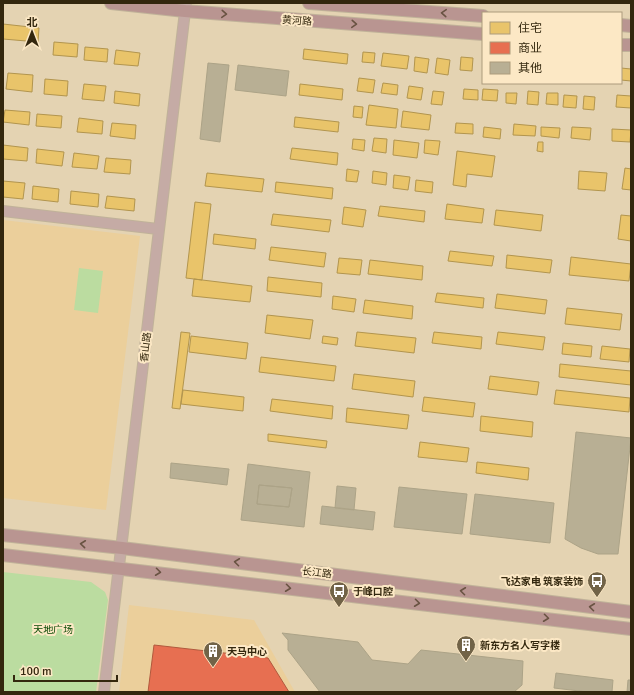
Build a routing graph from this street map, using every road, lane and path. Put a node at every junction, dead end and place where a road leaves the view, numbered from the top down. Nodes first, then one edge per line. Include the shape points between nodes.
1 (111, 3) edge
2 (309, 3) edge
3 (186, 7) edge
4 (482, 16) edge
5 (482, 34) edge
6 (3, 211) edge
7 (158, 229) junction
8 (3, 536) edge
9 (122, 548) junction
10 (3, 555) edge
11 (120, 567) junction
12 (631, 612) edge
13 (631, 629) edge
14 (104, 692) edge

1 - 3 main road, 黄河路
4 -> 2 main road, 黄河路
3 -> 5 main road, 黄河路
3 - 7 street, 香山路
6 - 7 street
7 - 9 street, 香山路
9 -> 8 main road, 长江路
9 - 11 street, 香山路
12 -> 9 main road, 长江路
10 - 11 main road, 长江路
11 -> 13 main road, 长江路
11 - 14 street, 香山路

